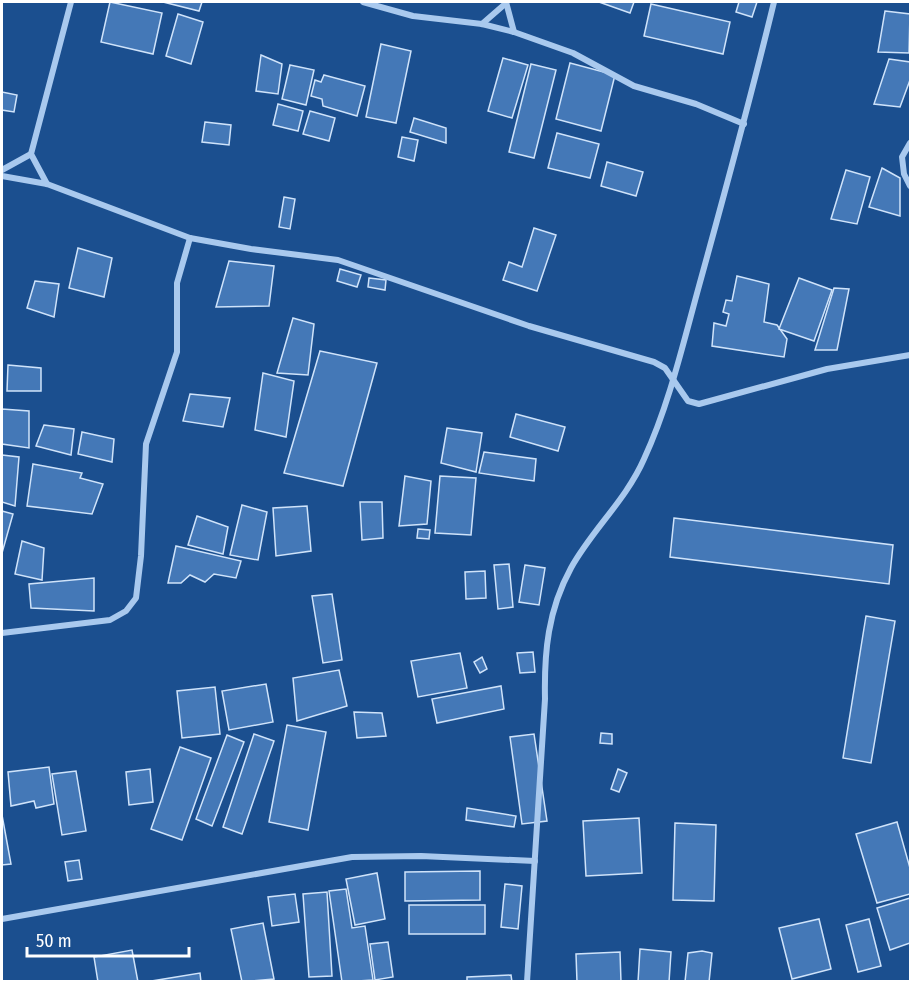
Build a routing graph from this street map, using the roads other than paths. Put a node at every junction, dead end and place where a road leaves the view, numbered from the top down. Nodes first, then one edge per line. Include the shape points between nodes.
1 (71, 2) edge
2 (363, 2) edge
3 (774, 2) edge
4 (506, 3) edge
5 (482, 24) junction
6 (514, 32) junction
7 (744, 123) junction
8 (910, 143) edge
9 (31, 154) junction
10 (2, 170) edge
11 (2, 176) edge
12 (47, 184) junction
13 (910, 186) edge
14 (190, 238) junction
15 (910, 355) edge
16 (672, 381) junction
17 (2, 633) edge
18 (535, 861) junction
19 (2, 919) edge
20 (527, 981) edge

1 - 9 street
2 - 5 street via 413,16
3 - 7 street
4 - 5 street
4 - 6 street
5 - 6 street
6 - 7 street via 573,54 634,86
7 - 16 street
8 - 13 street via 902,157
9 - 10 street
9 - 12 street
11 - 12 street
12 - 14 street
14 - 16 street via 338,260 529,326 654,362 665,368
14 - 17 street via 177,283 177,352 146,444 136,598 126,611 110,620
15 - 16 street via 827,369 699,404 687,401
16 - 18 street via 644,459 623,497 572,567 553,608 544,655
18 - 19 street via 352,857
18 - 20 street

